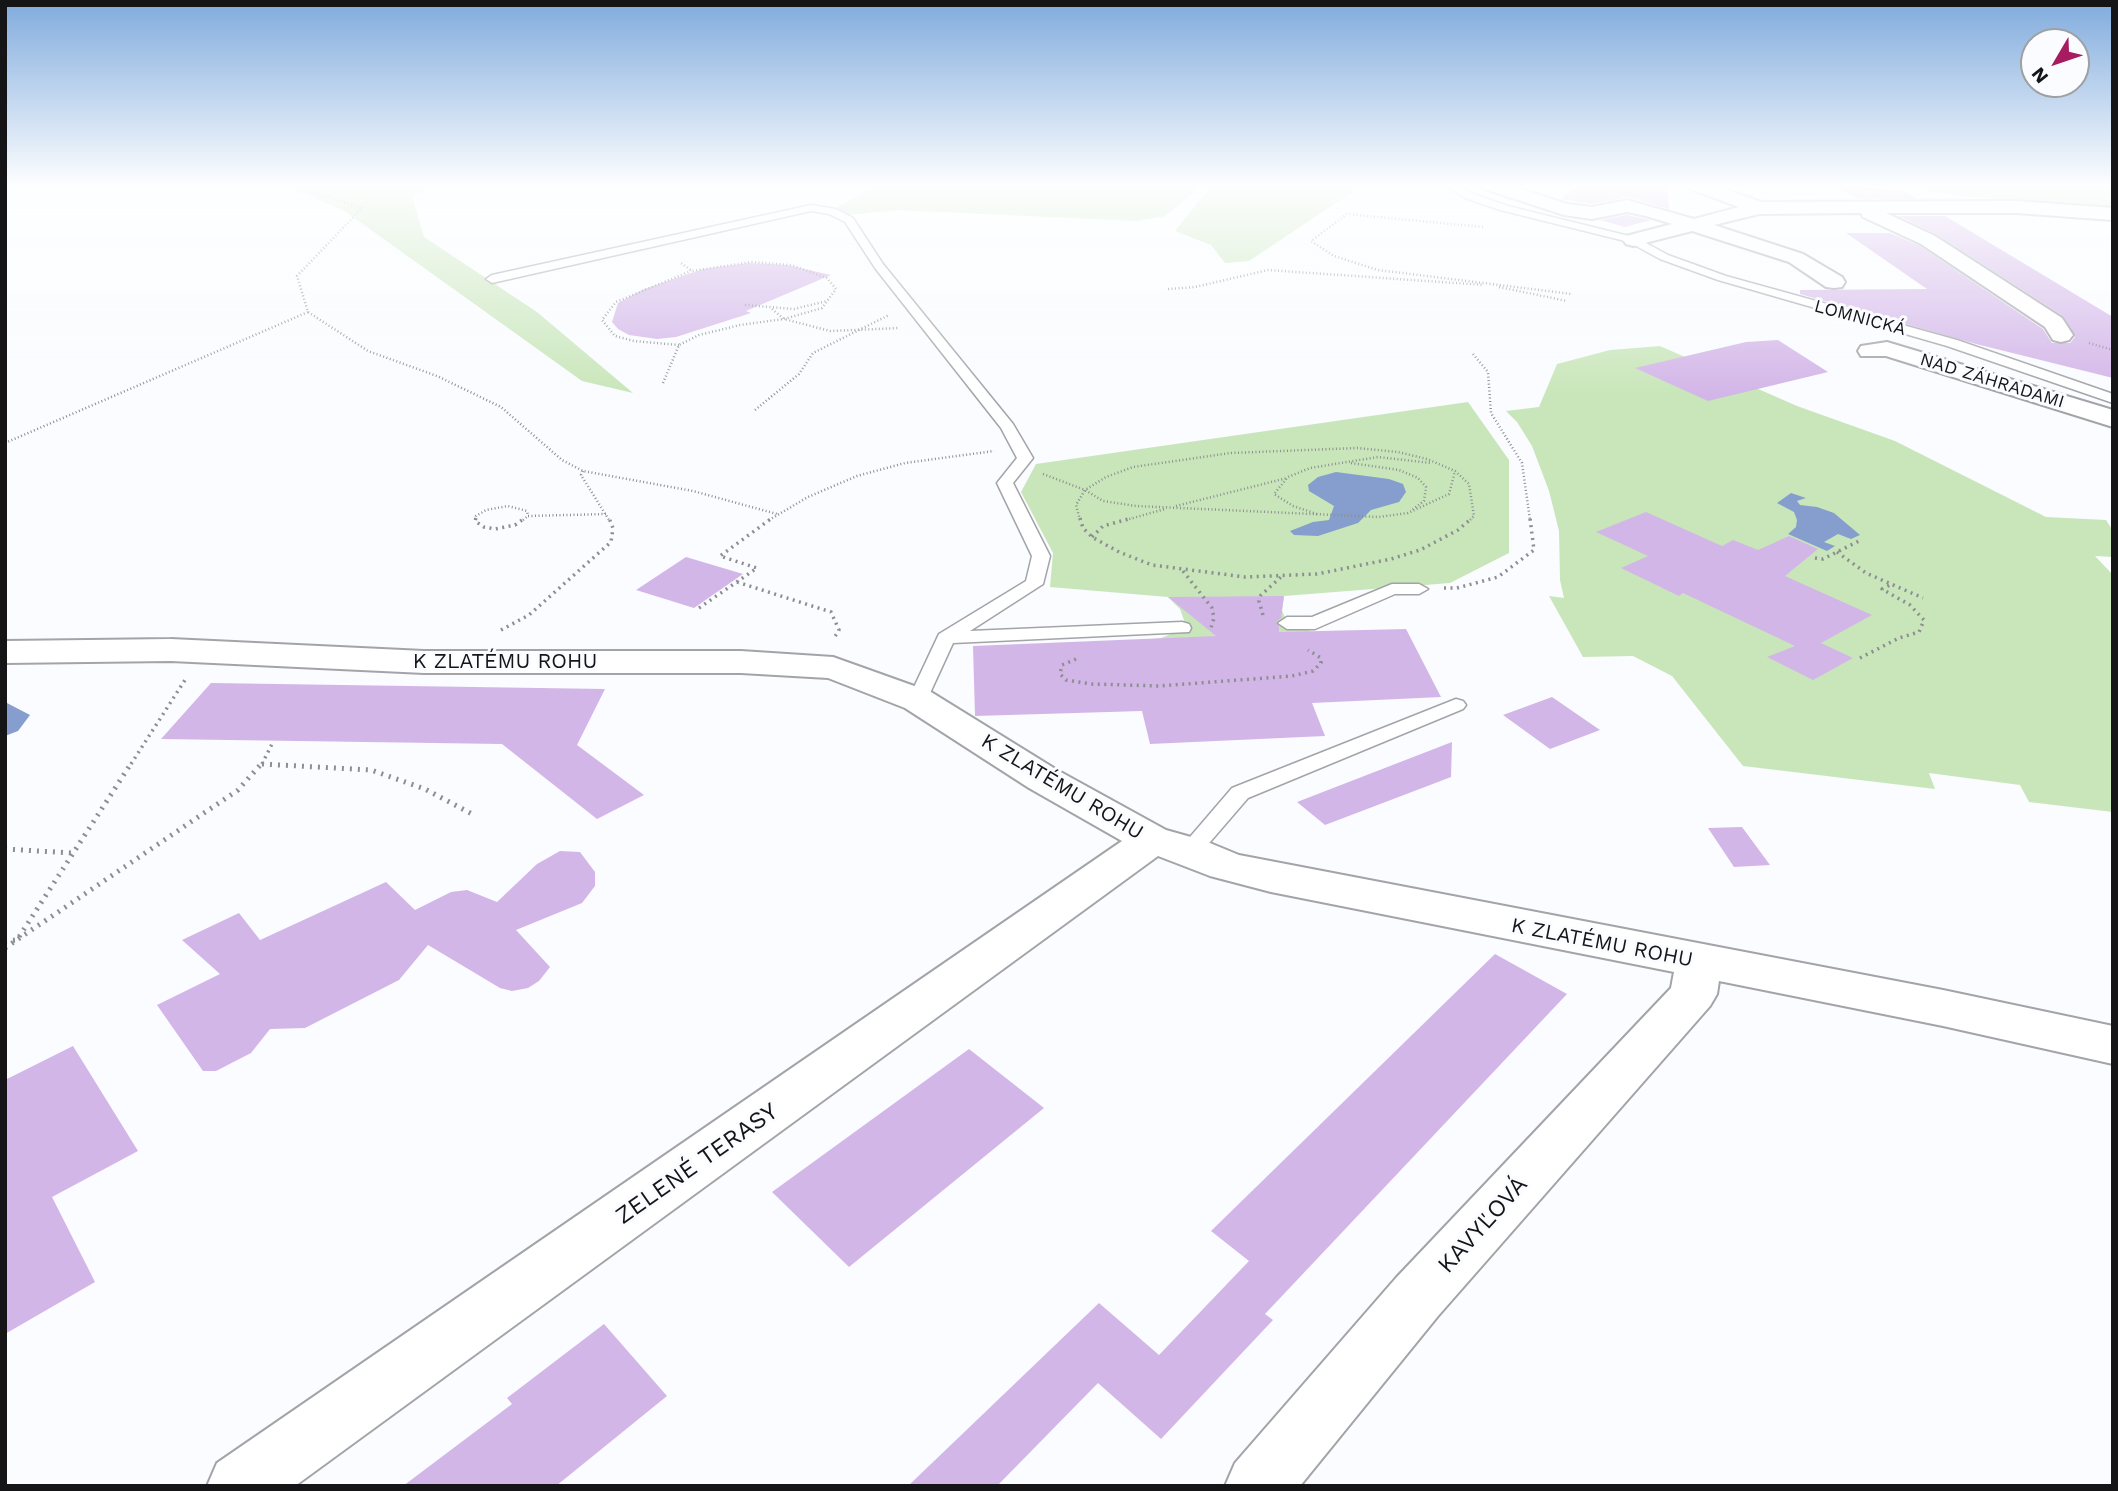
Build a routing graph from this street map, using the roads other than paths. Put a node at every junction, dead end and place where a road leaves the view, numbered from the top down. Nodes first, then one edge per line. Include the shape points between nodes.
1 (602, 255) edge
2 (871, 255) edge
3 (1660, 255) edge
4 (1785, 255) edge
5 (1950, 255) edge
6 (492, 279) dead end
7 (1834, 282) dead end
8 (2061, 335) dead end
9 (1870, 351) dead end
10 (2113, 399) edge
11 (2113, 419) edge
12 (1419, 589) road end
13 (1287, 623) dead end
14 (1182, 628) dead end
15 (946, 638) junction
16 (5, 652) edge
17 (918, 700) junction
18 (1456, 705) dead end
19 (1171, 845) junction
20 (1700, 962) junction
21 (2113, 1045) edge
22 (240, 1486) edge
23 (1258, 1486) edge

1 - 6 lane
2 - 15 lane via 1000,416 1019,456 1005,482 1041,556 1034,584
3 - 10 lane, LOMNICKÁ via 1722,278 1952,343
4 - 7 street
5 - 8 street via 2054,323
9 - 11 street, NAD ZÁHRADAMI via 1887,349
12 - 13 lane via 1392,589 1315,623
14 - 15 lane
15 - 17 lane
16 - 17 street, K ZLATÉMU ROHU via 208,653 472,664 805,664 833,668
17 - 19 street, K ZLATÉMU ROHU via 1043,779
18 - 19 lane via 1240,793
19 - 20 street, K ZLATÉMU ROHU via 1271,878
19 - 22 street, ZELENÉ TERASY via 1121,864
20 - 21 street, K ZLATÉMU ROHU
20 - 23 street, KAVYĽOVÁ via 1693,994 1417,1297

